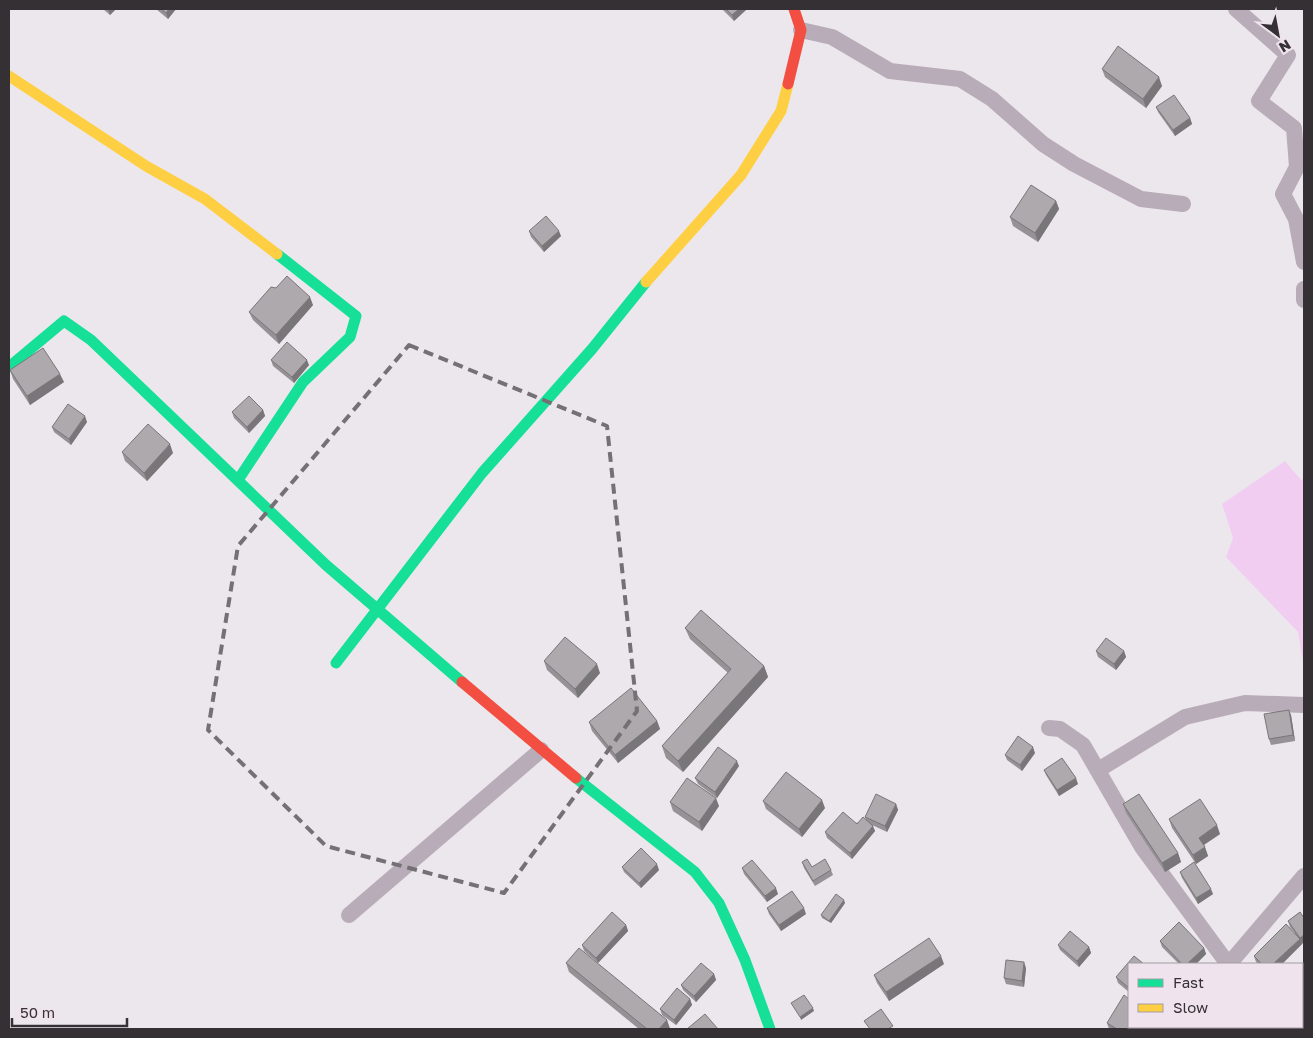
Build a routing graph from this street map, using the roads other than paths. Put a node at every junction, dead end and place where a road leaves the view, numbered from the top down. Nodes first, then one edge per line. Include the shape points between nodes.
1 (794, 9) edge
2 (1236, 9) edge
3 (800, 30) junction
4 (9, 76) edge
5 (1183, 204) dead end
6 (1304, 262) edge
7 (1304, 288) edge
8 (1304, 300) edge
9 (9, 367) edge
10 (238, 480) junction
11 (379, 609) junction
12 (336, 663) dead end
13 (1304, 705) edge
14 (1049, 728) dead end
15 (541, 750) junction
16 (1098, 770) junction
17 (1304, 876) edge
18 (349, 915) dead end
19 (1227, 963) edge
20 (1229, 963) edge
21 (770, 1029) edge

1 - 3 street
2 - 6 street via 1288,55 1259,101 1294,128 1297,167 1283,194 1296,219
3 - 5 street via 832,37 890,71 960,79 992,99 1043,144 1074,164 1141,199
3 - 11 street via 781,110 741,175 667,256 592,349 482,474
4 - 10 street via 146,166 205,199 356,316 350,337 303,382
7 - 8 street
9 - 10 street via 64,321 91,340
10 - 11 street via 326,565
11 - 12 street
11 - 15 street
13 - 16 street via 1245,703 1185,718
14 - 16 street via 1060,729 1083,745
15 - 18 street
15 - 21 street via 695,872 719,902 745,960
16 - 19 street via 1142,847
17 - 20 street

